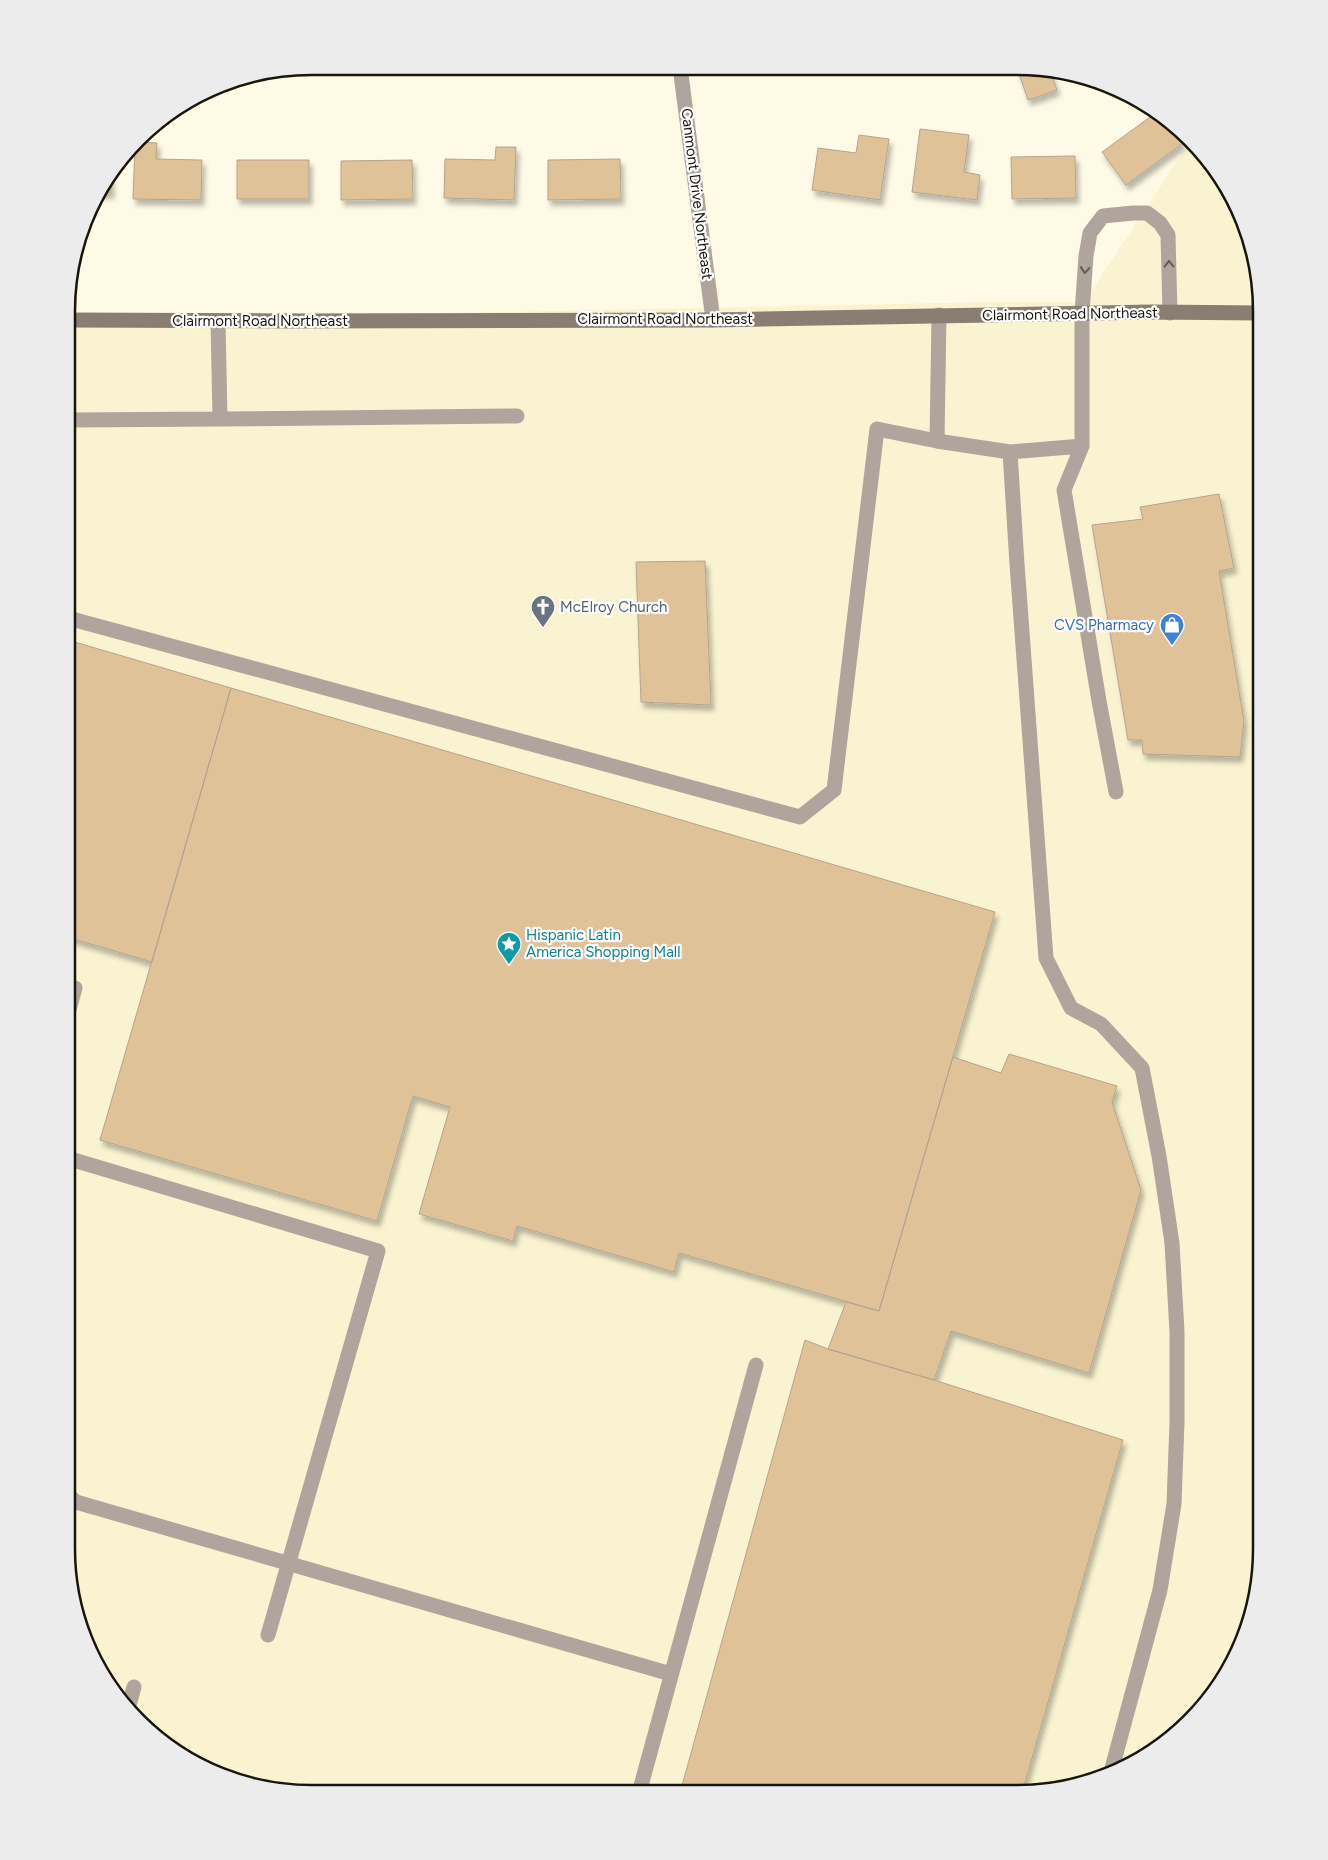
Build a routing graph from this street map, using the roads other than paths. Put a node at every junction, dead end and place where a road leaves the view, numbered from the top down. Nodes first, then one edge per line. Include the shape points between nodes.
1 (681, 75) edge
2 (1170, 312) junction
3 (1082, 313) junction
4 (1253, 314) edge
5 (938, 315) junction
6 (75, 320) edge
7 (713, 320) junction
8 (218, 321) junction
9 (517, 416) dead end
10 (220, 419) junction
11 (75, 420) edge
12 (937, 441) junction
13 (1082, 446) junction
14 (1010, 452) junction
15 (75, 620) edge
16 (1116, 792) dead end
17 (75, 1160) edge
18 (756, 1365) dead end
19 (75, 1500) edge
20 (288, 1563) junction
21 (268, 1635) dead end
22 (671, 1674) junction
23 (134, 1687) dead end
24 (130, 1701) edge
25 (1113, 1765) edge
26 (640, 1785) edge

1 - 7 street, Canmont Drive Northeast
2 - 3 main road, Clairmont Road Northeast
2 -> 3 street via 1168,235 1147,213 1133,213 1103,216 1090,233
2 - 4 main road, Clairmont Road Northeast
3 - 5 main road, Clairmont Road Northeast
3 - 13 street
5 - 7 main road, Clairmont Road Northeast
5 - 12 street
6 - 8 main road, Clairmont Road Northeast
7 - 8 main road, Clairmont Road Northeast
8 - 10 street
9 - 10 street
10 - 11 street
12 - 14 street
12 - 15 street via 877,429 834,790 800,818
13 - 14 street
13 - 16 street via 1064,490
14 - 25 street via 1046,958 1071,1008 1101,1024 1142,1068 1172,1243 1177,1332 1174,1504 1160,1590
17 - 20 street via 378,1251
18 - 22 street
19 - 20 street
20 - 21 street
20 - 22 street
22 - 26 street
23 - 24 street

